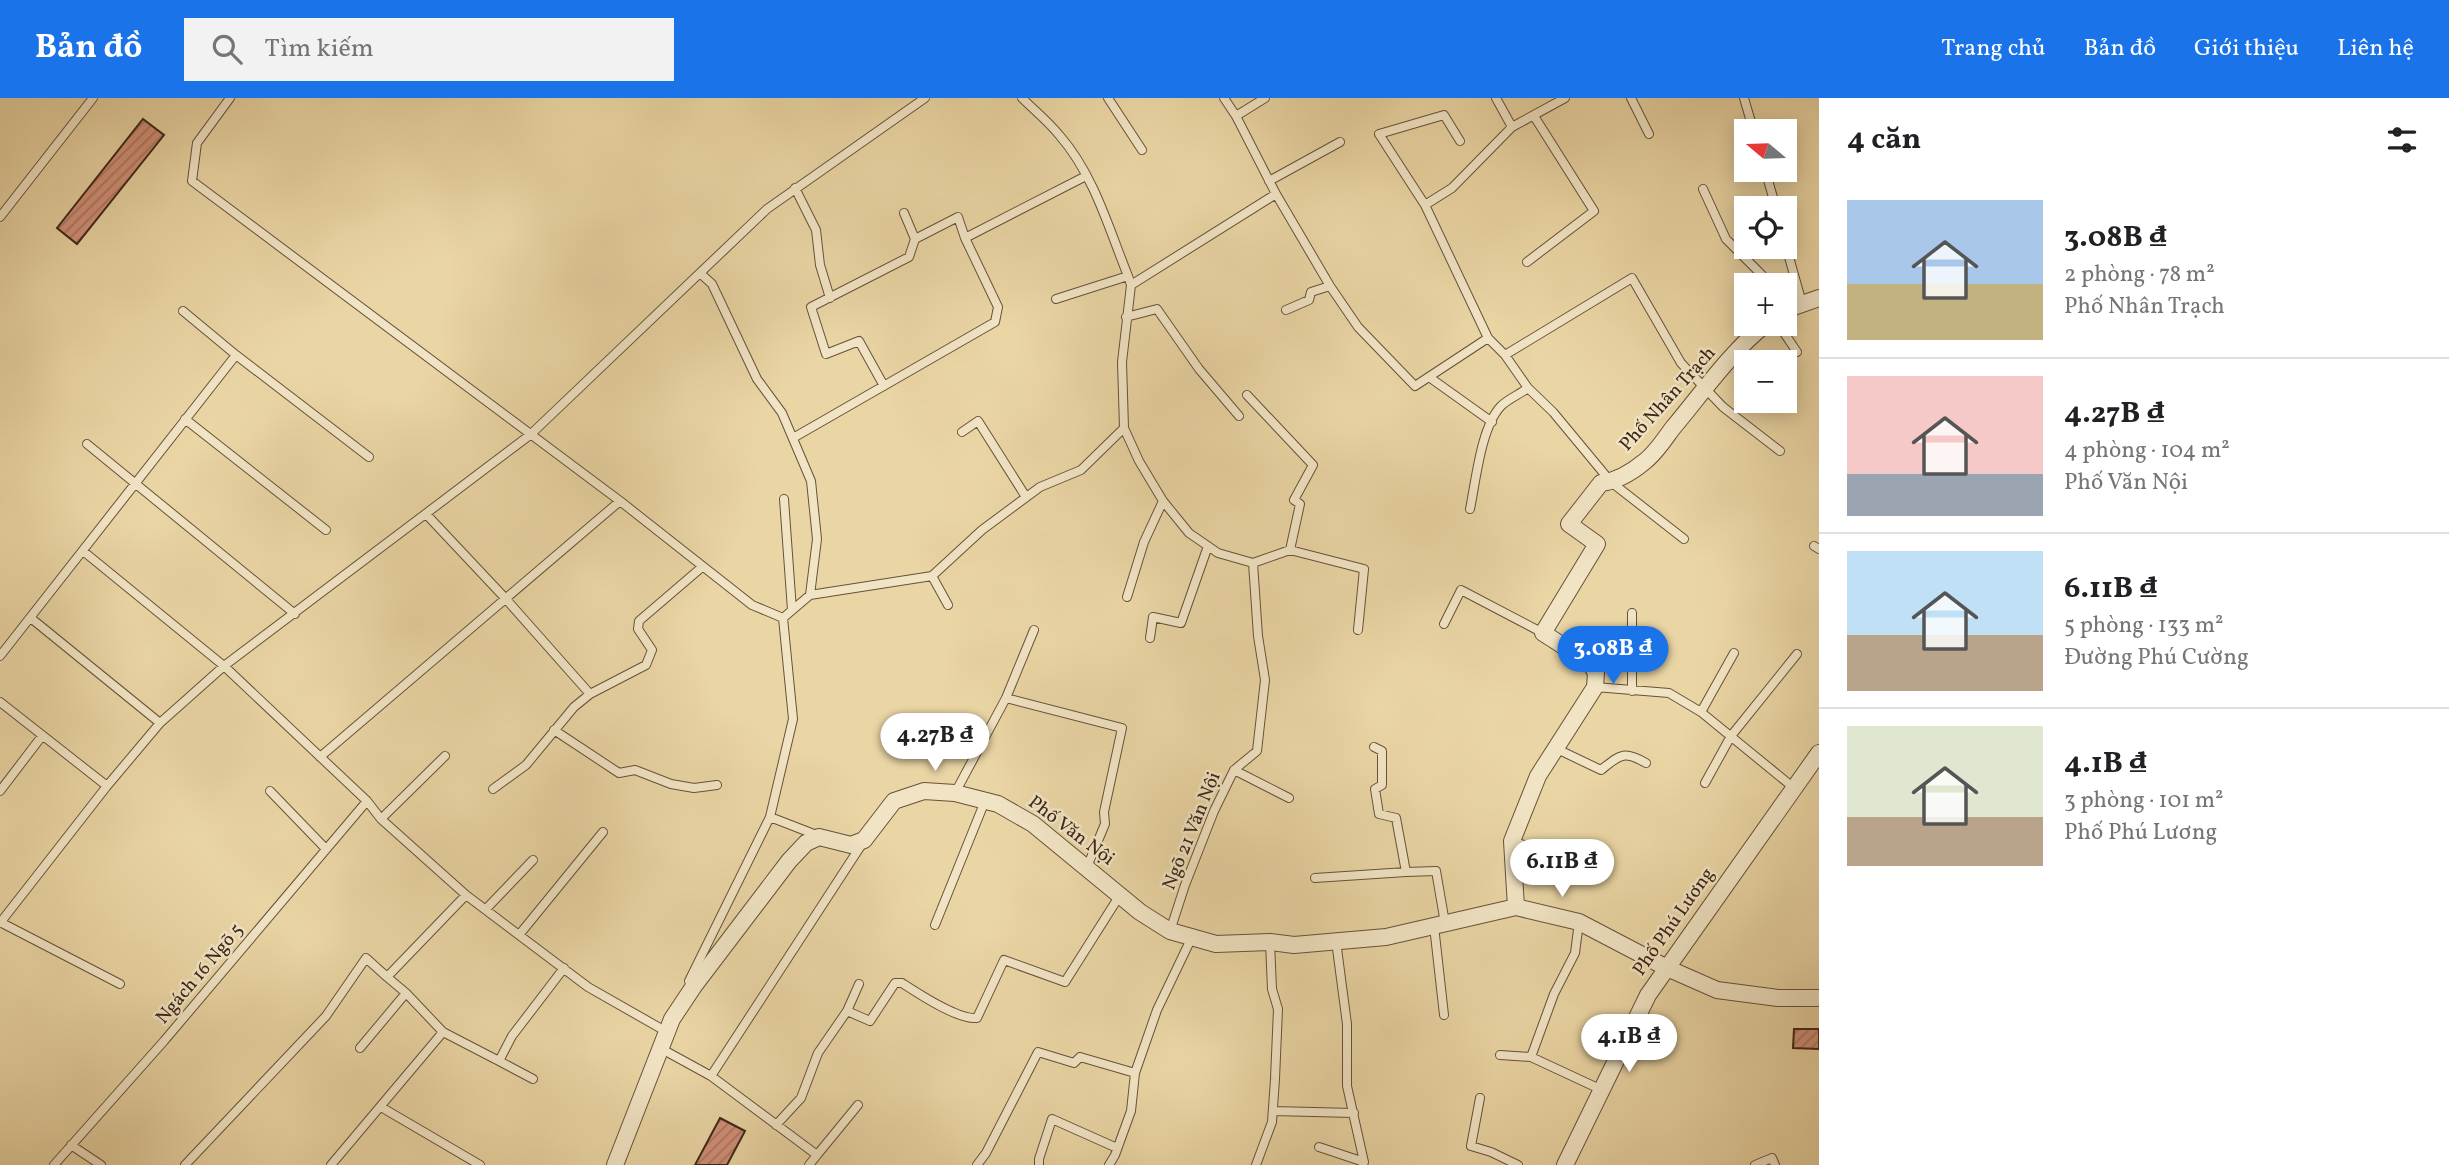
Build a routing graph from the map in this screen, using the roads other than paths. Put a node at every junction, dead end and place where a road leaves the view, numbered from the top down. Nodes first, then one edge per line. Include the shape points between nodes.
1 (93, 98) edge
2 (230, 98) edge
3 (925, 98) edge
4 (1021, 98) edge
5 (1108, 98) edge
6 (1224, 98) edge
7 (1265, 98) edge
8 (1496, 98) edge
9 (1565, 98) edge
10 (1631, 98) edge
11 (1744, 98) edge
12 (1236, 116) junction
13 (1534, 116) junction
14 (1750, 119) edge
15 (1512, 127) junction
16 (1649, 134) dead end
17 (1460, 141) dead end
18 (1340, 142) dead end
19 (1142, 149) dead end
20 (1086, 176) junction
21 (1269, 181) junction
22 (795, 188) junction
23 (1703, 189) dead end
24 (1276, 194) junction
25 (1425, 205) junction
26 (904, 213) dead end
27 (0, 217) edge
28 (965, 238) junction
29 (915, 239) junction
30 (1790, 259) edge
31 (1527, 262) dead end
32 (700, 273) junction
33 (1760, 273) edge
34 (1129, 280) junction
35 (1330, 286) junction
36 (830, 298) junction
37 (1819, 298) edge
38 (1056, 299) dead end
39 (1802, 303) junction
40 (1797, 305) edge
41 (1286, 310) dead end
42 (183, 311) dead end
43 (1126, 317) junction
44 (1752, 336) edge
45 (1488, 338) junction
46 (236, 355) junction
47 (1505, 355) junction
48 (1429, 377) junction
49 (884, 386) junction
50 (1528, 388) junction
51 (1706, 388) junction
52 (1247, 395) dead end
53 (1239, 415) dead end
54 (185, 419) junction
55 (1492, 422) junction
56 (1124, 428) junction
57 (962, 432) dead end
58 (530, 435) junction
59 (793, 438) junction
60 (87, 444) dead end
61 (1780, 451) dead end
62 (369, 457) dead end
63 (1612, 482) junction
64 (134, 484) junction
65 (1026, 498) junction
66 (785, 499) dead end
67 (620, 501) junction
68 (1163, 501) junction
69 (1470, 509) dead end
70 (426, 514) junction
71 (326, 530) dead end
72 (1684, 539) dead end
73 (1208, 546) junction
74 (1290, 550) junction
75 (83, 551) junction
76 (1253, 564) junction
77 (702, 567) junction
78 (932, 576) junction
79 (810, 594) junction
80 (1128, 597) dead end
81 (505, 598) junction
82 (948, 605) dead end
83 (792, 610) junction
84 (1632, 613) dead end
85 (295, 614) junction
86 (783, 618) junction
87 (32, 619) junction
88 (1444, 624) dead end
89 (1034, 630) dead end
90 (1358, 630) dead end
91 (1543, 633) junction
92 (1150, 638) dead end
93 (1734, 653) dead end
94 (1797, 654) dead end
95 (0, 656) edge
96 (224, 666) junction
97 (1595, 687) junction
98 (1632, 691) junction
99 (590, 694) junction
100 (1006, 698) junction
101 (0, 702) edge
102 (1701, 712) junction
103 (160, 723) junction
104 (554, 730) junction
105 (42, 736) junction
106 (1731, 736) junction
107 (1374, 747) dead end
108 (1555, 748) junction
109 (1819, 753) edge
110 (445, 756) dead end
111 (320, 757) junction
112 (1646, 763) dead end
113 (1234, 770) junction
114 (1704, 783) dead end
115 (717, 785) dead end
116 (107, 786) junction
117 (1794, 788) junction
118 (493, 789) dead end
119 (0, 791) edge
120 (270, 791) dead end
121 (955, 793) junction
122 (1289, 798) dead end
123 (367, 801) junction
124 (985, 801) junction
125 (770, 817) junction
126 (381, 819) junction
127 (603, 832) dead end
128 (820, 837) junction
129 (864, 840) junction
130 (1512, 841) junction
131 (326, 849) junction
132 (533, 860) dead end
133 (1572, 861) dead end
134 (1087, 867) junction
135 (1406, 872) junction
136 (1315, 878) dead end
137 (467, 895) junction
138 (1120, 895) junction
139 (1516, 906) junction
140 (486, 909) junction
141 (0, 922) edge
142 (1579, 922) junction
143 (1440, 924) junction
144 (935, 925) dead end
145 (1170, 931) junction
146 (519, 935) junction
147 (1192, 937) junction
148 (1270, 942) junction
149 (1336, 942) junction
150 (564, 968) junction
151 (1667, 968) junction
152 (387, 977) junction
153 (120, 984) dead end
154 (859, 984) dead end
155 (406, 993) junction
156 (1819, 998) edge
157 (847, 1011) junction
158 (1444, 1015) dead end
159 (669, 1026) junction
160 (443, 1032) junction
161 (360, 1048) dead end
162 (660, 1048) junction
163 (1500, 1055) dead end
164 (1531, 1057) junction
165 (499, 1061) junction
166 (1135, 1073) junction
167 (711, 1076) junction
168 (533, 1079) dead end
169 (1602, 1090) junction
170 (1480, 1098) dead end
171 (858, 1105) dead end
172 (381, 1107) junction
173 (1273, 1111) junction
174 (1354, 1113) junction
175 (776, 1125) junction
176 (71, 1145) junction
177 (1320, 1147) dead end
178 (1117, 1148) junction
179 (817, 1155) junction
180 (1364, 1163) edge
181 (54, 1165) edge
182 (101, 1165) edge
183 (185, 1165) edge
184 (331, 1165) edge
185 (480, 1165) edge
186 (615, 1165) edge
187 (809, 1165) edge
188 (977, 1165) edge
189 (1039, 1165) edge
190 (1109, 1165) edge
191 (1256, 1165) edge
192 (1518, 1165) edge
193 (1565, 1165) edge
194 (1755, 1165) edge
195 (1775, 1165) edge

1 - 27 lane
2 - 58 lane via 197,143 192,181
3 - 22 lane
4 - 20 lane via 1060,135
5 - 19 lane
6 - 12 lane
7 - 12 lane
8 - 15 lane
9 - 13 lane
10 - 16 lane
11 - 14 lane
12 - 21 lane
13 - 15 lane
13 - 31 lane via 1594,211
15 - 25 lane via 1452,188
17 - 25 lane via 1444,115 1379,134
18 - 21 lane
20 - 28 lane
20 - 34 lane
21 - 24 lane
22 - 32 lane via 766,209
22 - 36 lane via 817,230 820,265
23 - 33 lane via 1726,239
24 - 34 lane
24 - 35 lane
25 - 45 lane
26 - 29 lane
28 - 29 lane via 958,217
28 - 49 lane via 998,307 995,321
29 - 36 lane via 909,257
30 - 39 lane
32 - 58 lane
32 - 59 lane via 712,285 757,379 782,413
34 - 38 lane
34 - 43 lane
35 - 41 lane via 1311,292 1309,300
35 - 48 lane via 1358,327 1415,386
36 - 49 lane via 811,307 826,354 859,341
37 - 39 street
39 - 40 street
42 - 46 lane
43 - 53 lane via 1157,309
43 - 56 lane
44 - 51 street, Phố Nhân Trạch
45 - 47 lane
45 - 48 lane
46 - 54 lane
46 - 62 lane
47 - 50 lane
47 - 51 lane via 1632,278 1674,353
48 - 55 lane
49 - 59 lane
50 - 55 lane via 1500,407
50 - 63 lane
51 - 61 lane
51 - 63 street, Phố Nhân Trạch via 1646,461
52 - 74 lane via 1313,465 1294,500 1300,504
54 - 64 lane
54 - 71 lane
55 - 69 lane via 1481,443
56 - 65 lane via 1081,470
56 - 68 lane
57 - 65 lane via 978,421
58 - 67 lane
58 - 70 lane
59 - 79 lane via 811,481 817,539
60 - 64 lane
63 - 72 lane
63 - 91 street, Phố Nhân Trạch via 1601,483 1569,524 1597,544
64 - 75 lane
64 - 85 lane
65 - 78 lane
66 - 83 lane
67 - 77 lane
67 - 81 lane
68 - 73 lane via 1189,533
68 - 80 lane via 1144,542
70 - 81 lane
70 - 85 lane
73 - 76 lane
73 - 92 lane via 1181,623 1153,617
74 - 76 lane
74 - 90 lane via 1364,569
75 - 87 lane
75 - 96 lane
76 - 113 lane, Ngõ 21 Văn Nội via 1265,680 1257,751
77 - 86 lane via 751,605
77 - 99 lane via 639,621 638,629 652,650 646,665
78 - 79 lane
78 - 82 lane
79 - 83 lane
81 - 99 lane
81 - 111 lane
83 - 86 lane
84 - 98 lane
85 - 96 lane
86 - 125 lane via 793,719
87 - 95 lane
87 - 103 lane
88 - 91 lane via 1461,590
89 - 100 lane
91 - 97 street via 1590,663 1596,673
93 - 102 lane
94 - 106 lane
96 - 103 lane
96 - 111 lane
97 - 98 lane
97 - 108 street
98 - 102 lane via 1669,693
99 - 104 lane
100 - 121 lane
100 - 134 lane via 1122,728 1105,824
101 - 105 lane
102 - 106 lane
103 - 116 lane
104 - 115 lane via 619,773 635,770 694,788
104 - 118 lane via 526,765
105 - 116 lane
105 - 119 lane
106 - 114 lane
106 - 117 lane
107 - 135 lane via 1382,751 1382,785 1375,789 1379,814 1396,818
108 - 112 lane via 1601,770 1619,756 1631,755
108 - 130 street via 1538,776
109 - 117 street, Phố Phú Lương
110 - 126 lane
111 - 123 lane
113 - 122 lane
113 - 145 lane, Ngõ 21 Văn Nội via 1209,823
116 - 141 lane
117 - 151 street, Phố Phú Lương
120 - 131 lane
121 - 124 street, Phố Văn Nội
121 - 129 street, Phố Văn Nội via 925,791 894,801
123 - 126 lane
123 - 131 lane, Ngách 16 Ngõ 5
124 - 134 street, Phố Văn Nội via 1033,824
124 - 144 lane
125 - 128 lane
125 - 159 lane
126 - 137 lane
127 - 146 lane
128 - 129 street via 851,845
128 - 159 street via 806,843 789,861
129 - 167 lane
130 - 133 lane
130 - 139 street
131 - 176 lane, Ngách 16 Ngõ 5
132 - 140 lane
134 - 138 street, Phố Văn Nội
135 - 136 lane
135 - 143 lane via 1436,871
137 - 140 lane
137 - 152 lane
138 - 145 street, Phố Văn Nội
138 - 157 lane via 1065,982 1004,960 977,1018 950,1010 902,983 895,984 870,1021
139 - 142 street
139 - 143 street, Phố Văn Nội
140 - 146 lane
141 - 153 lane
142 - 151 street
142 - 164 lane via 1575,953 1553,994
143 - 149 street, Phố Văn Nội via 1386,937
143 - 158 lane
145 - 147 street, Phố Văn Nội
146 - 150 lane
147 - 148 street, Phố Văn Nội via 1216,944
147 - 166 lane via 1157,1010
148 - 149 street, Phố Văn Nội
148 - 173 lane via 1272,989 1278,1009
149 - 174 lane via 1347,1024 1347,1086
150 - 159 lane via 588,986
150 - 165 lane via 512,1036
151 - 156 street via 1717,990
151 - 169 street, Phố Phú Lương via 1648,995
152 - 155 lane
152 - 183 lane via 366,958 326,1016
154 - 157 lane
155 - 160 lane
155 - 161 lane
157 - 175 lane via 818,1053 801,1098
159 - 162 street
160 - 165 lane
160 - 172 lane
162 - 167 lane
162 - 186 street
163 - 164 lane
164 - 169 lane
165 - 168 lane
166 - 178 lane via 1131,1111
166 - 188 lane via 1080,1056 1074,1063 1038,1052
167 - 175 lane
169 - 193 street, Phố Phú Lương
170 - 192 lane via 1471,1146
171 - 179 lane
172 - 184 lane
172 - 185 lane
173 - 174 lane
173 - 191 lane
174 - 180 lane
175 - 179 lane
176 - 181 lane, Ngách 16 Ngõ 5
176 - 182 lane
177 - 180 lane
178 - 189 lane via 1052,1119
178 - 190 lane
179 - 187 lane
194 - 195 lane via 1772,1158

